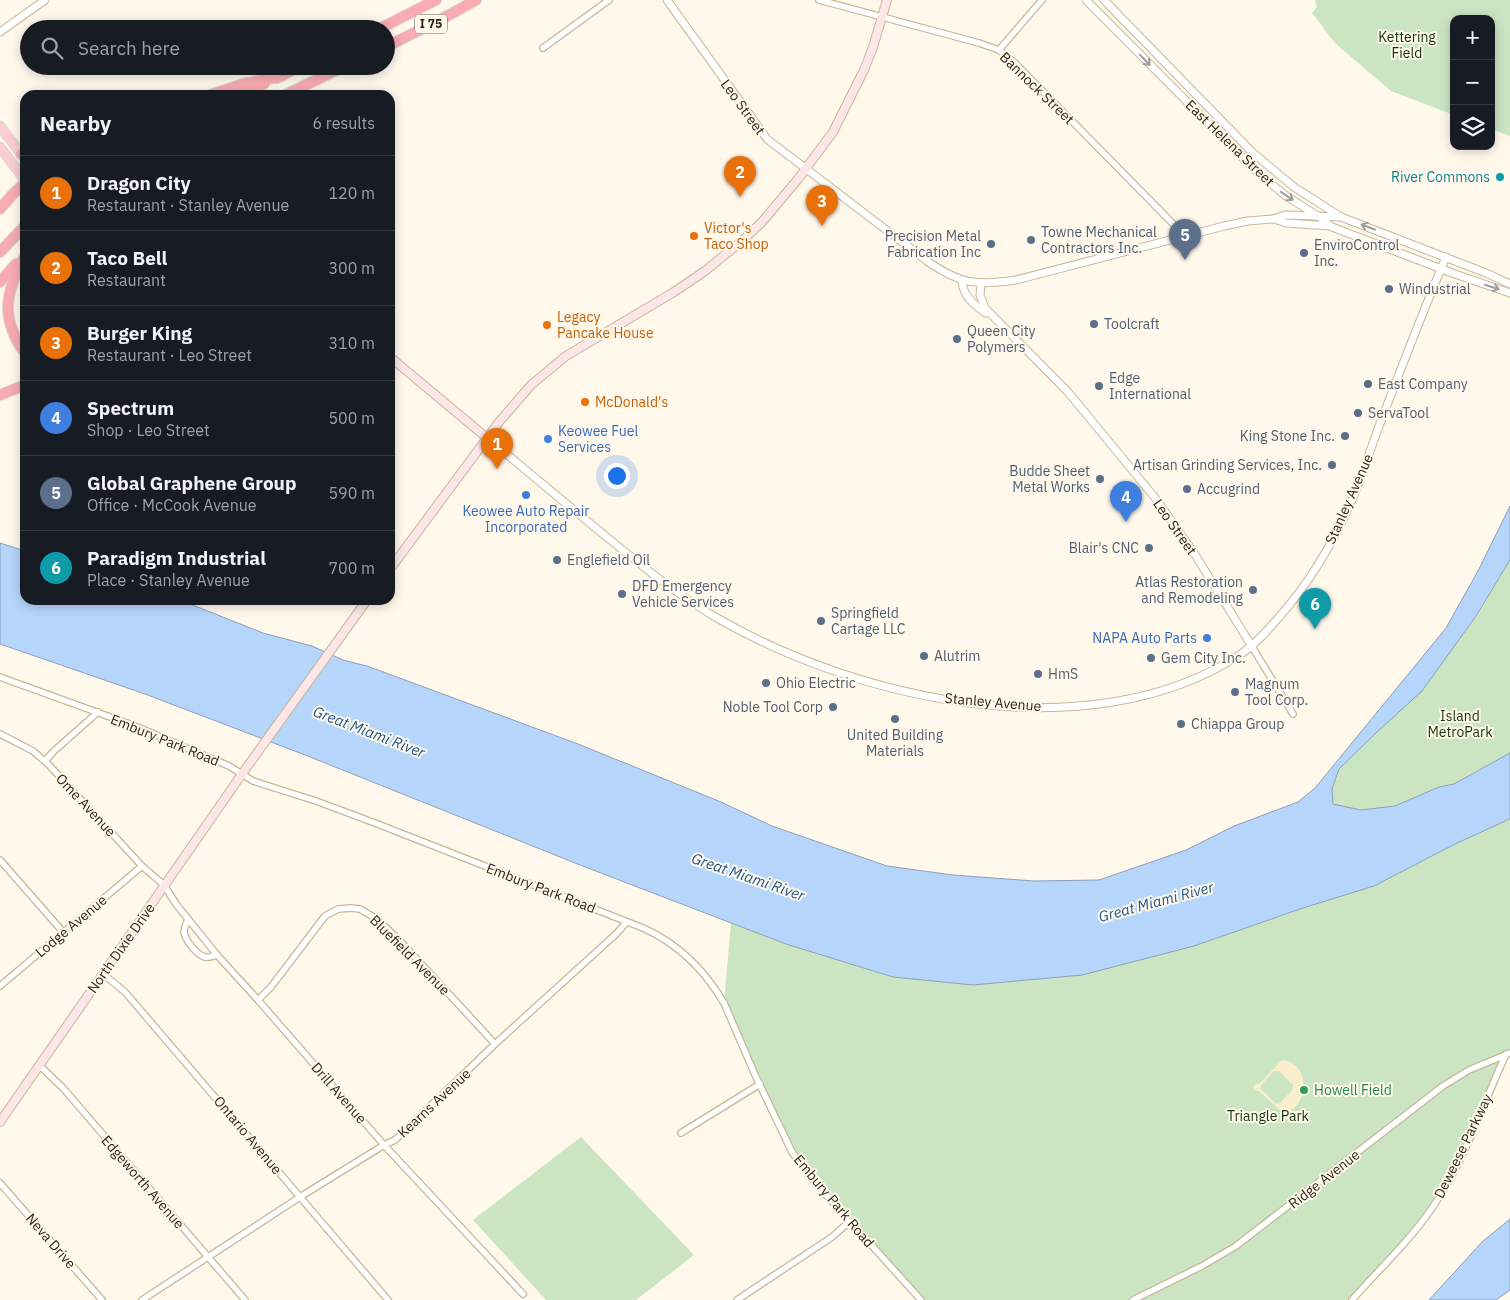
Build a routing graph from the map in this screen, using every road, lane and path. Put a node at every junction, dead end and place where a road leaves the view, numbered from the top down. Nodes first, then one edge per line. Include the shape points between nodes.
1 (45, 0) edge
2 (436, 0) edge
3 (476, 0) edge
4 (609, 0) edge
5 (666, 0) edge
6 (819, 0) edge
7 (887, 0) edge
8 (1042, 0) edge
9 (1086, 0) edge
10 (1104, 0) edge
11 (882, 17) junction
12 (395, 21) edge
13 (1131, 28) junction
14 (0, 32) edge
15 (1122, 36) junction
16 (395, 42) edge
17 (543, 48) dead end
18 (999, 50) junction
19 (326, 75) edge
20 (282, 76) joint
21 (225, 90) edge
22 (251, 90) edge
23 (295, 90) edge
24 (1198, 96) junction
25 (1189, 104) junction
26 (0, 126) edge
27 (0, 147) edge
28 (20, 151) edge
29 (806, 168) junction
30 (20, 175) edge
31 (20, 187) edge
32 (0, 209) edge
33 (1318, 216) junction
34 (1341, 217) junction
35 (1273, 219) junction
36 (1331, 226) junction
37 (20, 231) edge
38 (1185, 236) junction
39 (0, 252) edge
40 (1446, 257) junction
41 (20, 260) edge
42 (20, 265) edge
43 (1441, 268) junction
44 (962, 281) junction
45 (0, 282) edge
46 (981, 284) junction
47 (1510, 284) edge
48 (1510, 293) edge
49 (990, 316) junction
50 (20, 349) edge
51 (395, 361) edge
52 (20, 386) edge
53 (0, 394) edge
54 (487, 438) junction
55 (395, 562) edge
56 (363, 605) edge
57 (1251, 645) junction
58 (0, 677) edge
59 (98, 712) junction
60 (1293, 714) dead end
61 (0, 734) edge
62 (45, 761) junction
63 (242, 774) junction
64 (0, 860) edge
65 (142, 866) junction
66 (164, 886) junction
67 (188, 920) junction
68 (627, 922) junction
69 (63, 932) junction
70 (217, 956) junction
71 (103, 974) junction
72 (0, 986) edge
73 (258, 1000) junction
74 (495, 1044) junction
75 (1508, 1054) edge
76 (39, 1066) junction
77 (760, 1084) junction
78 (0, 1122) edge
79 (681, 1133) dead end
80 (384, 1145) junction
81 (0, 1182) edge
82 (300, 1197) junction
83 (849, 1222) junction
84 (208, 1256) junction
85 (523, 1294) dead end
86 (102, 1300) edge
87 (142, 1300) edge
88 (245, 1300) edge
89 (388, 1300) edge
90 (737, 1300) edge
91 (921, 1300) edge
92 (1134, 1300) edge
93 (1352, 1300) edge

1 - 14 street
2 - 12 highway, I 75
3 - 16 highway, I 75
4 - 17 street
5 - 29 street, Leo Street via 761,133
6 - 11 street, Bannock Street
7 - 11 main road
8 - 18 street
9 - 15 street, East Helena Street
10 - 13 street, East Helena Street
11 - 18 street, Bannock Street
11 - 29 main road via 849,102
13 - 15 street
13 - 24 street, East Helena Street
15 -> 25 street, East Helena Street
18 - 38 street, Bannock Street
19 - 23 highway
20 - 21 highway
20 - 22 highway
24 - 25 street
24 - 34 street, East Helena Street via 1273,170
25 -> 33 street, East Helena Street via 1255,170 1286,196
26 - 28 main road
27 - 30 main road
29 - 44 street, Leo Street via 926,261
29 - 54 main road via 762,222 724,256 686,285 582,346 548,370 517,400
31 - 32 highway
33 - 34 street
33 - 35 street via 1285,215
33 - 36 street, East Helena Street
40 -> 34 street, East Helena Street
35 - 36 street
35 - 38 street via 1248,221
36 - 43 street, East Helena Street
37 - 39 highway
38 - 46 street via 1016,280
40 - 43 street, Stanley Avenue
40 - 47 street, East Helena Street
41 - 45 highway
42 - 50 highway via 7,292 4,317
43 -> 48 street, East Helena Street
43 - 57 street, Stanley Avenue via 1339,528 1295,597
44 - 46 street, Leo Street
44 - 49 street, Leo Street via 969,300
46 - 49 street, Leo Street via 982,302
49 - 57 street, Leo Street via 1068,392 1156,499
51 - 54 main road, Stanley Avenue
52 - 53 highway
54 - 55 main road
54 - 57 street, Stanley Avenue via 636,562 691,602 770,645 867,681 979,704 1082,706 1138,697 1180,685 1235,658
56 - 63 main road, North Dixie Drive
57 - 60 street, Leo Street
58 - 59 street, Embury Park Road
59 - 62 street
59 - 63 street, Embury Park Road
61 - 62 street, Ome Avenue
62 - 65 street, Ome Avenue
63 - 66 main road, North Dixie Drive
63 - 68 street, Embury Park Road via 253,781 382,826
64 - 69 street
65 - 66 street, Ome Avenue
65 - 69 street, Lodge Avenue
66 - 67 street, Drill Avenue
66 - 71 main road, North Dixie Drive
67 - 70 street, Drill Avenue
67 - 70 street via 184,931 193,947 202,957
68 - 74 street, Kearns Avenue
68 - 77 street, Embury Park Road via 672,943 705,973 724,1003
69 - 72 street, Lodge Avenue
70 - 73 street, Drill Avenue
71 - 76 main road, North Dixie Drive
71 - 82 street, Ontario Avenue via 125,992
73 - 74 street, Bluefield Avenue via 324,916 338,909 360,909 377,919 416,957
73 - 80 street, Drill Avenue
74 - 80 street, Kearns Avenue via 395,1140
75 - 92 street, Ridge Avenue via 1469,1070 1443,1086 1236,1246
75 - 93 street, Deweese Parkway via 1440,1197 1418,1227
76 - 78 main road, North Dixie Drive
76 - 84 street, Edgeworth Avenue via 63,1088
77 - 79 street
77 - 83 street, Embury Park Road via 792,1152
80 - 82 street, Kearns Avenue
80 - 85 street, Drill Avenue
81 - 86 street, Neva Drive
82 - 84 street, Kearns Avenue
82 - 89 street, Ontario Avenue
83 - 90 street
83 - 91 street, Embury Park Road
84 - 87 street, Kearns Avenue
84 - 88 street, Edgeworth Avenue

